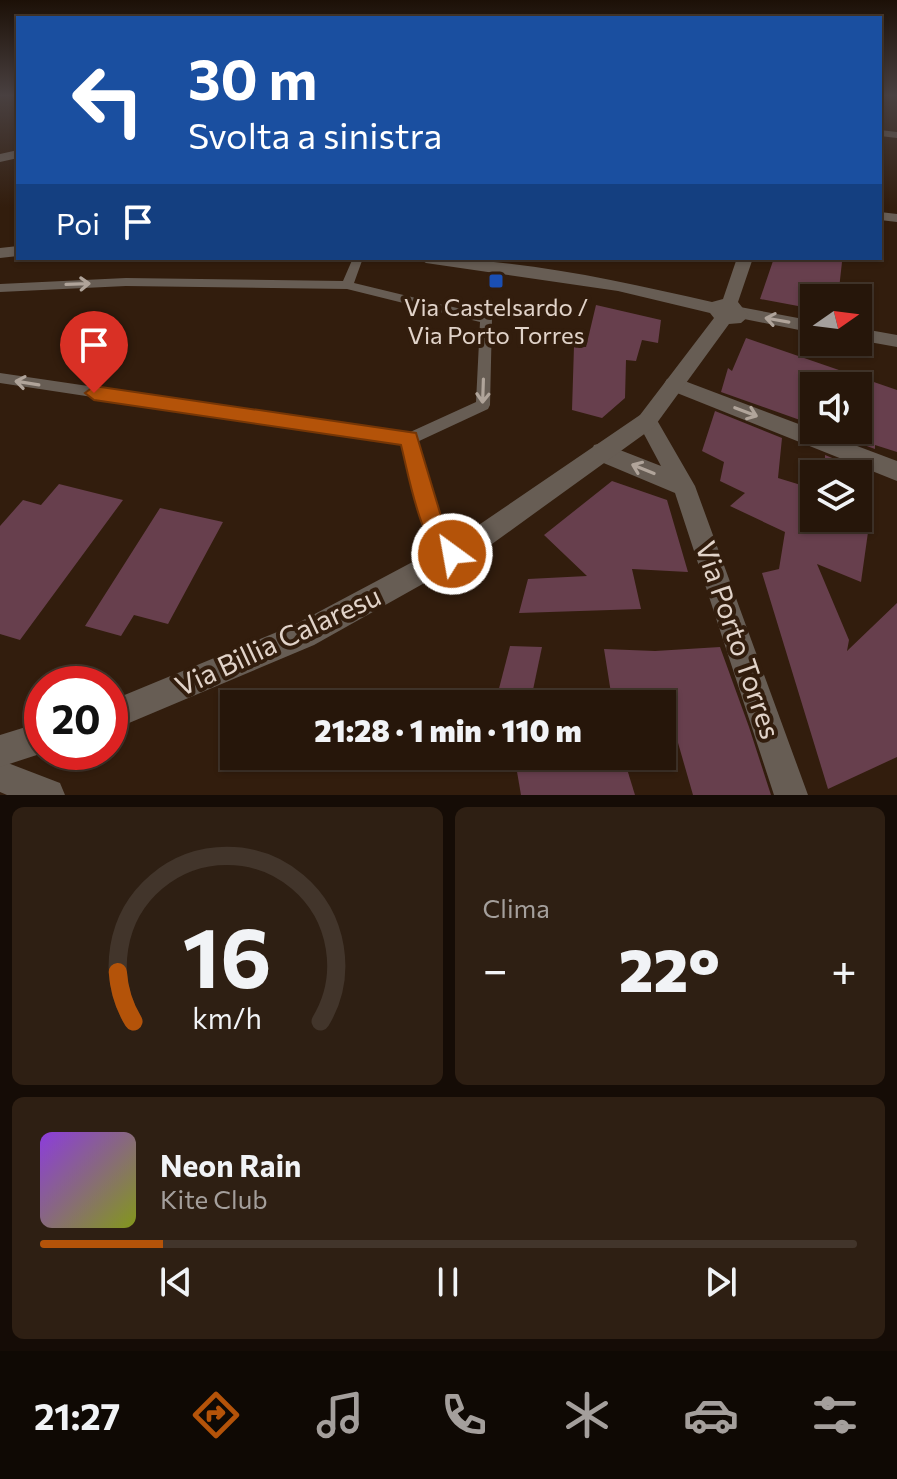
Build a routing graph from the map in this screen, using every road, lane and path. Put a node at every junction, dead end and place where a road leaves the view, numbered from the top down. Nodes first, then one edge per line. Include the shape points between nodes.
1 (357, 260) edge
2 (440, 260) edge
3 (744, 260) edge
4 (347, 285) junction
5 (0, 288) edge
6 (727, 311) junction
7 (800, 324) edge
8 (872, 337) edge
9 (897, 341) edge
10 (0, 378) edge
11 (674, 384) junction
12 (647, 421) junction
13 (409, 439) junction
14 (602, 452) junction
15 (897, 471) edge
16 (684, 486) junction
17 (452, 554) junction
18 (128, 708) edge
19 (24, 744) edge
20 (0, 751) edge
21 (0, 776) edge
22 (48, 795) edge
23 (791, 795) edge

1 - 4 lane
2 - 6 street via 618,286
3 - 6 street
5 -> 4 lane via 126,282
4 -> 13 lane via 486,319 483,405
7 -> 6 street
6 - 11 street
8 - 9 street
13 -> 10 lane
11 - 12 street
11 -> 15 street
12 - 14 street, Via Billia Calaresu
12 - 16 street, Via Porto Torres
13 - 17 lane via 431,520
16 -> 14 street
14 - 17 street, Via Billia Calaresu
16 - 23 street, Via Porto Torres
17 - 18 street, Via Billia Calaresu via 304,635
19 - 20 street
21 - 22 street

